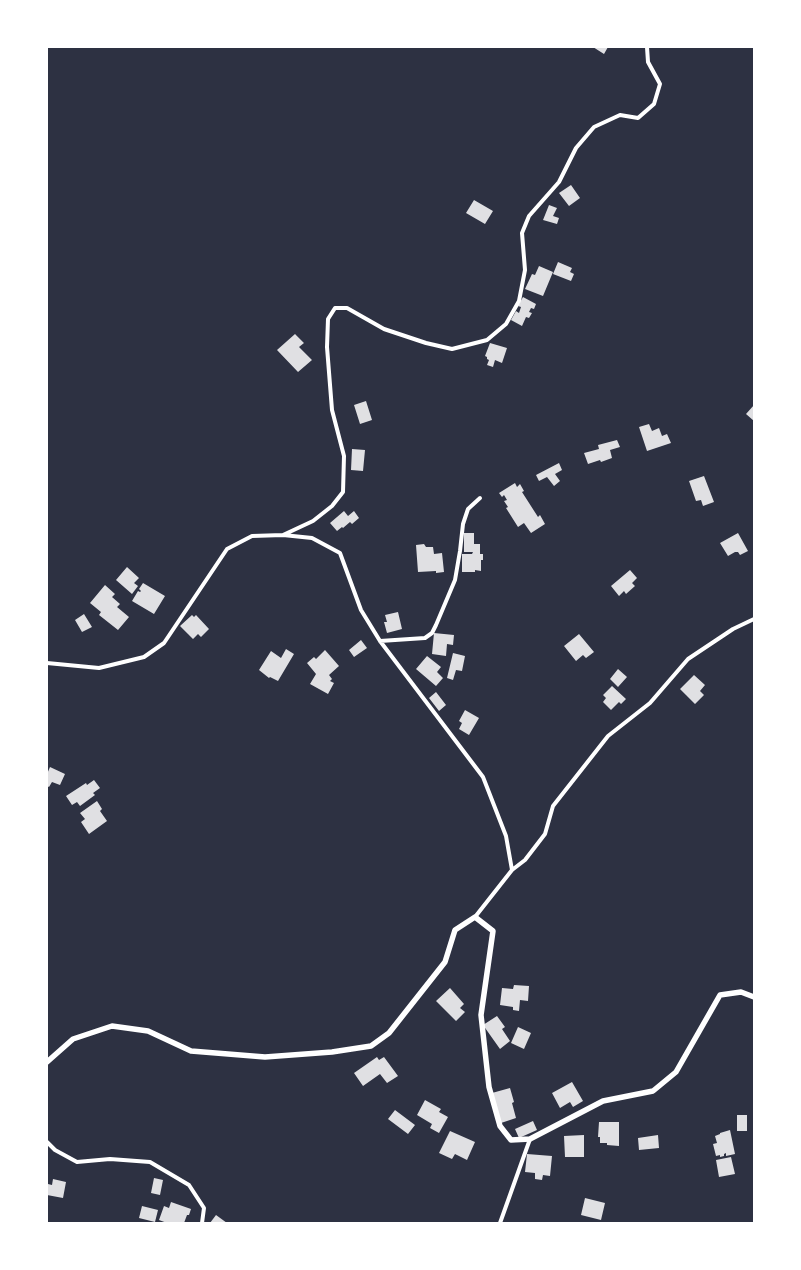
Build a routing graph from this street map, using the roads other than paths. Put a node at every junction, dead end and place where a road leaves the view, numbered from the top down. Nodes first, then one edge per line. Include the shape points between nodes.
1 (648, 47) edge
2 (480, 498) dead end
3 (283, 535) junction
4 (754, 619) edge
5 (380, 641) junction
6 (47, 664) edge
7 (512, 870) junction
8 (475, 917) junction
9 (754, 998) edge
10 (47, 1062) edge
11 (530, 1140) junction
12 (47, 1142) edge
13 (202, 1223) edge
14 (500, 1223) edge

1 - 3 street via 648,62 660,84 654,104 638,118 620,114 594,126 576,148 559,182 529,216 522,233 525,270 519,301 506,324 487,340 452,349 384,329 347,308 335,308 328,320 327,347 332,410 344,456 343,492 332,506 313,521
2 - 5 street via 468,509 463,524 455,580 432,632 425,638
3 - 5 street via 312,538 340,553 361,610
3 - 6 street via 252,536 227,550 164,643 144,657 99,668
4 - 7 street via 733,629 688,659 650,703 608,736 553,806 545,834 525,860
5 - 7 street via 483,777 506,836
7 - 8 street
8 - 10 street via 455,930 445,962 389,1032 371,1046 265,1057 190,1051 148,1031 112,1026 72,1039
8 - 11 street via 493,931 481,1015 489,1087 500,1126 511,1140
9 - 11 street via 741,992 720,996 676,1072 652,1091 603,1102
11 - 14 street
12 - 13 street via 55,1150 77,1162 110,1159 150,1162 189,1185 204,1208

